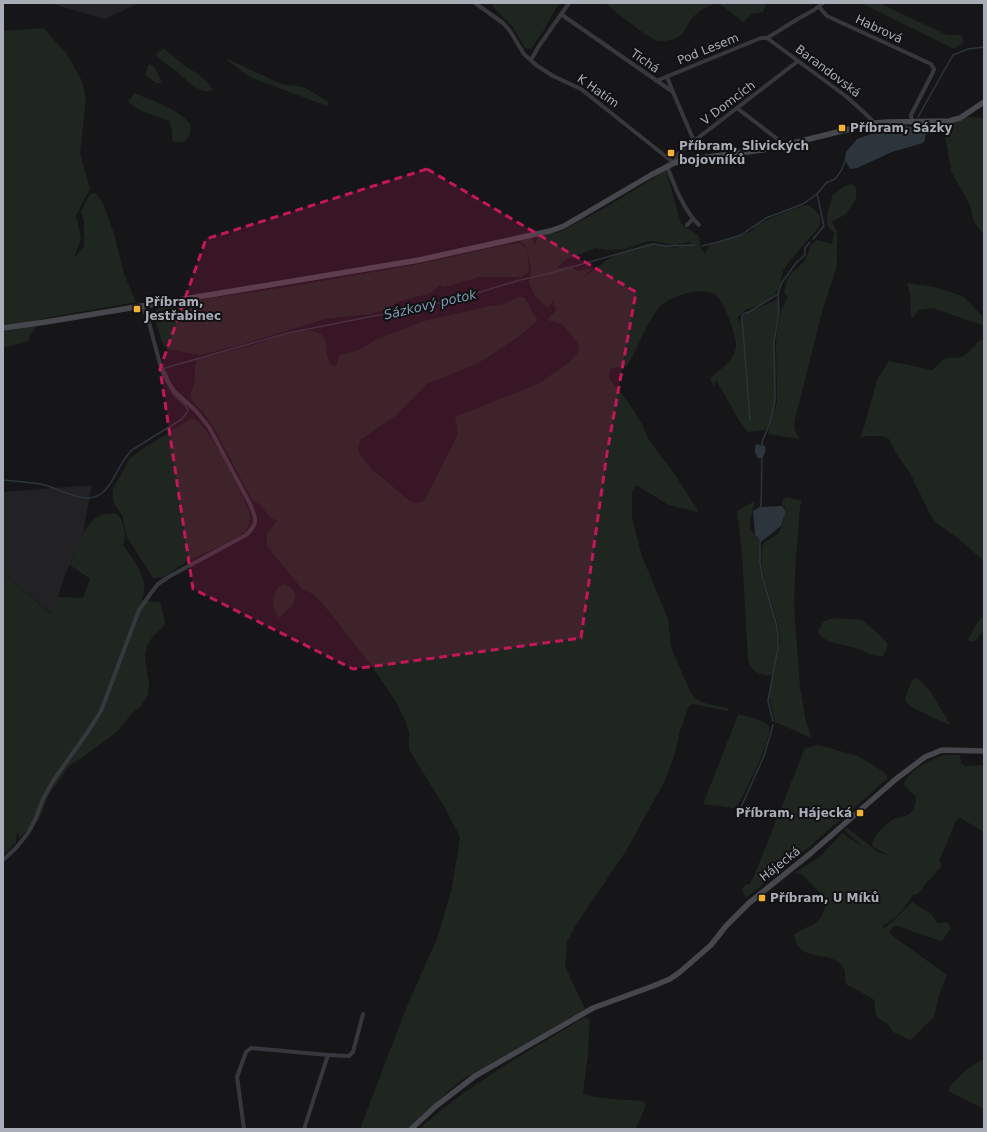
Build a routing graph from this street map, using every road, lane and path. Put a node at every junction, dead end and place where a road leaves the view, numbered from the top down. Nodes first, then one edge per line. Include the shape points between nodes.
1 (475, 3) edge
2 (569, 3) edge
3 (823, 3) edge
4 (484, 5) edge
5 (819, 7) junction
6 (562, 15) junction
7 (767, 38) junction
8 (531, 60) junction
9 (798, 61) junction
10 (667, 77) junction
11 (656, 81) junction
12 (673, 92) junction
13 (984, 102) edge
14 (737, 108) junction
15 (912, 122) junction
16 (874, 123) junction
17 (694, 141) junction
18 (785, 145) junction
19 (674, 163) junction
20 (667, 166) junction
21 (693, 219) junction
22 (699, 224) dead end
23 (687, 225) dead end
24 (142, 306) junction
25 (3, 328) edge
26 (984, 751) edge
27 (3, 860) edge
28 (363, 1014) dead end
29 (328, 1055) junction
30 (244, 1129) edge
31 (304, 1129) edge
32 (411, 1129) edge

1 - 4 street, K Hatím
2 - 6 street
3 - 5 street, Pod Lesem
4 - 8 street, K Hatím via 510,31 524,54
5 - 7 street, Pod Lesem
5 - 15 street, Habrová via 827,16 931,64 933,72 911,115
6 - 8 street
6 - 11 street, Tichá
7 - 9 street, Barandovská
7 - 10 street, Pod Lesem via 761,38
8 - 19 street, K Hatím via 543,70 588,94
9 - 14 street, V Domcích
9 - 16 street, Barandovská via 847,97
10 - 11 street, Pod Lesem
10 - 12 street
11 - 12 street, Tichá
12 - 17 street
13 - 15 street via 960,118 949,121
14 - 17 street, V Domcích
14 - 18 street
15 - 16 street
16 - 18 street
17 - 19 street, V Domcích via 679,153
18 - 19 street
19 - 20 street
20 - 21 street via 673,183
20 - 24 street via 564,226 550,231 419,260
21 - 22 street
21 - 23 street
24 - 25 street
24 - 27 street via 160,364 169,383 209,427 250,504 255,523 246,535 170,576 150,593 140,610 101,711 53,781 28,833
26 - 32 street, Hájecká via 942,750 925,757 749,903 711,945 680,972 670,979 593,1008 475,1076
28 - 29 street via 352,1055
29 - 30 street via 248,1049 237,1077
29 - 31 street

